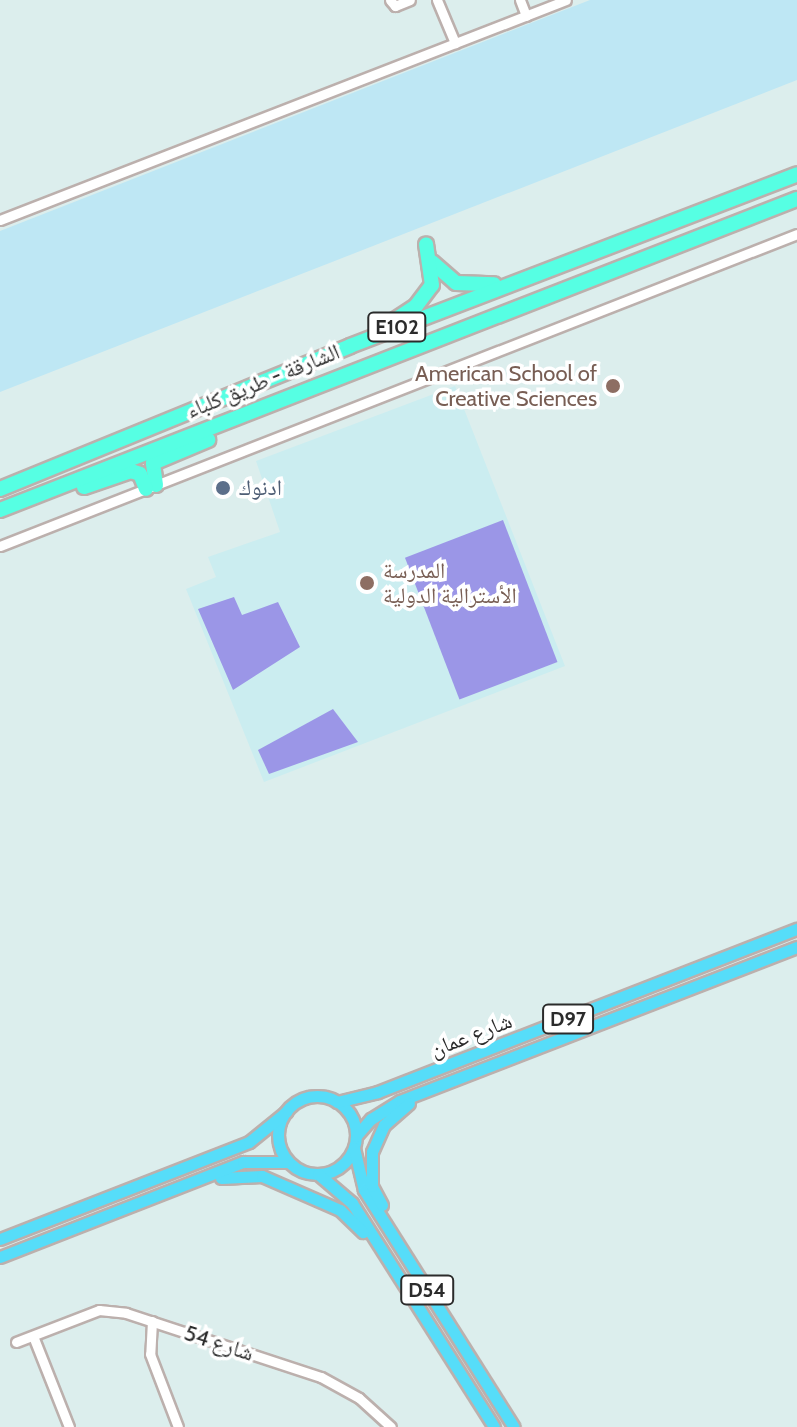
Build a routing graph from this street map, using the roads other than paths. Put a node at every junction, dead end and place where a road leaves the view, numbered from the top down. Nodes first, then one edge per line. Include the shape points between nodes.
1 (390, 0) edge
2 (410, 0) edge
3 (437, 0) edge
4 (520, 0) edge
5 (566, 0) edge
6 (526, 16) junction
7 (455, 43) junction
8 (797, 174) edge
9 (797, 199) edge
10 (0, 220) edge
11 (797, 234) edge
12 (426, 244) dead end
13 (432, 261) junction
14 (527, 277) junction
15 (350, 346) junction
16 (263, 408) junction
17 (0, 486) edge
18 (151, 487) junction
19 (19, 503) junction
20 (0, 510) edge
21 (0, 546) edge
22 (797, 929) edge
23 (797, 947) edge
24 (418, 1095) junction
25 (337, 1102) junction
26 (286, 1112) junction
27 (355, 1142) junction
28 (288, 1162) junction
29 (318, 1174) junction
30 (185, 1185) junction
31 (0, 1239) edge
32 (395, 1239) junction
33 (386, 1256) junction
34 (0, 1257) edge
35 (152, 1321) junction
36 (33, 1336) junction
37 (16, 1342) dead end
38 (69, 1427) edge
39 (178, 1427) edge
40 (391, 1427) edge
41 (494, 1427) edge
42 (514, 1427) edge

1 - 2 street via 395,6
3 - 7 street
4 - 6 street
5 - 6 street
6 - 7 street
7 - 10 street
8 - 14 highway, الشارقة - طريق كلباء / E102
9 - 16 highway, الشارقة - طريق كلباء / E102
11 - 18 street
12 - 13 highway
13 - 14 highway via 456,283 490,285
13 - 15 highway via 432,285 416,306
14 - 15 highway, الشارقة - طريق كلباء / E102
15 - 17 highway, الشارقة - طريق كلباء / E102
16 - 18 highway via 241,426 153,463
16 - 19 highway, الشارقة - طريق كلباء / E102
18 - 19 highway via 131,471 47,501
18 - 21 street
19 - 20 highway, الشارقة - طريق كلباء / E102
22 - 25 main road, شارع عمان / D97 via 378,1092
23 - 24 main road, شارع عمان / D97
24 - 27 main road, شارع عمان / D97 via 380,1112
24 - 32 main road via 389,1119 372,1152 372,1186
25 - 26 main road via 315,1096
25 - 27 main road via 351,1116
26 - 28 main road via 278,1137
26 - 31 main road via 249,1142
27 - 29 main road via 340,1167
27 - 32 main road, D54 via 360,1183
28 - 29 main road
28 - 30 main road via 250,1160
29 - 33 main road, D54 via 347,1197
30 - 33 main road via 235,1174 262,1176 340,1210
30 - 34 main road
32 - 42 main road, D54
33 - 41 main road, D54
35 - 36 street, شارع 54 via 99,1310
35 - 39 street via 150,1354
35 - 40 street, شارع 54 via 321,1377 359,1398
36 - 37 street, شارع 54
36 - 38 street

